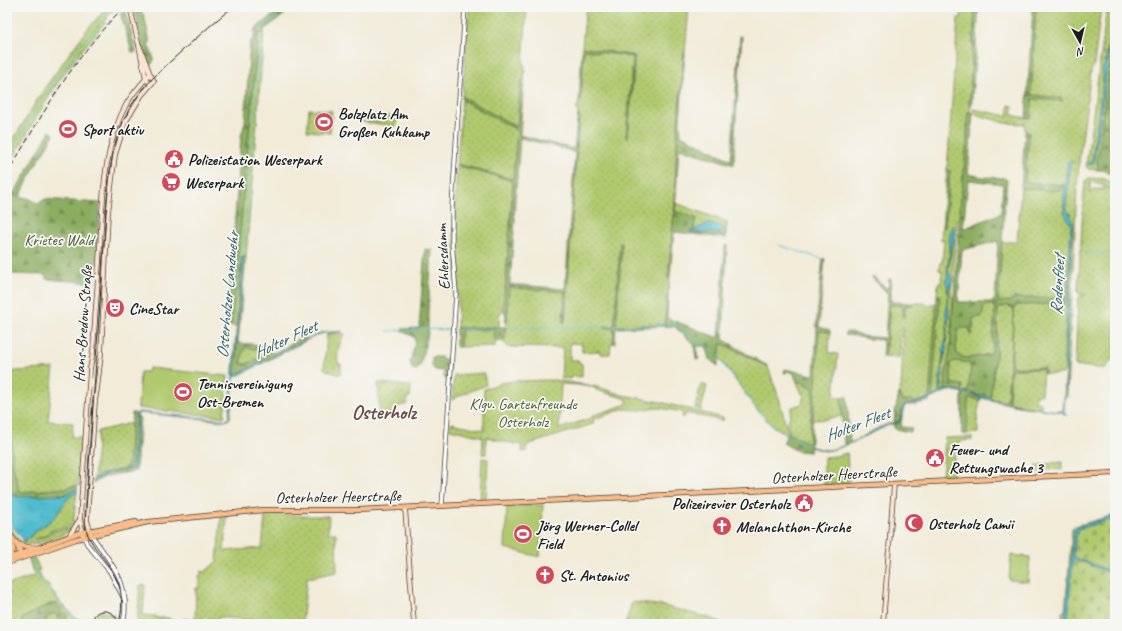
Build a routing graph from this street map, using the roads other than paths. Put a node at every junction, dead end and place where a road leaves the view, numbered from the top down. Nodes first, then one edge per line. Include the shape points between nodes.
1 (130, 7) edge
2 (466, 7) edge
3 (138, 42) junction
4 (150, 74) junction
5 (146, 79) junction
6 (152, 83) junction
7 (1115, 473) edge
8 (894, 484) junction
9 (442, 506) junction
10 (404, 508) junction
11 (80, 519) junction
12 (148, 522) junction
13 (89, 530) junction
14 (7, 532) edge
15 (82, 532) junction
16 (7, 535) edge
17 (69, 536) junction
18 (92, 536) junction
19 (84, 537) junction
20 (17, 544) junction
21 (46, 547) junction
22 (37, 548) junction
23 (20, 556) junction
24 (8, 560) edge
25 (125, 602) junction
26 (123, 624) edge
27 (414, 624) edge
28 (883, 624) edge

1 - 3 main road
2 - 9 street, Ehlersdamm via 452,206 456,293
3 - 4 main road
3 - 5 main road
4 - 5 main road, Hans-Bredow-Straße
4 - 6 main road
5 - 6 main road
5 - 11 main road, Hans-Bredow-Straße via 125,108 113,138 106,166
6 - 13 main road, Hans-Bredow-Straße via 134,106 125,123 115,155 108,213 87,520
7 - 8 main road, Osterholzer Heerstraße
8 - 9 main road, Osterholzer Heerstraße
8 - 28 main road
9 - 10 main road, Osterholzer Heerstraße
10 - 12 main road, Osterholzer Heerstraße via 340,511 264,510
10 - 27 main road
11 - 15 main road, Hans-Bredow-Straße
11 - 17 main road
12 - 13 main road, Osterholzer Heerstraße
12 - 18 main road, Osterholzer Heerstraße
13 - 15 main road, Osterholzer Heerstraße
13 - 18 main road, Hans-Bredow-Straße
14 - 20 highway
15 - 17 main road, Osterholzer Heerstraße
15 - 19 main road, Hans-Bredow-Straße
16 - 23 highway
16 - 24 highway via 13,549
17 - 21 main road, Osterholzer Heerstraße
18 - 19 main road, Osterholzer Heerstraße
18 - 25 street via 116,571 123,587
19 - 21 main road, Osterholzer Heerstraße
19 - 25 street via 110,572
20 - 22 highway
20 - 23 highway
21 - 22 main road
21 - 23 main road
22 - 23 main road
23 - 24 main road
25 - 26 street

